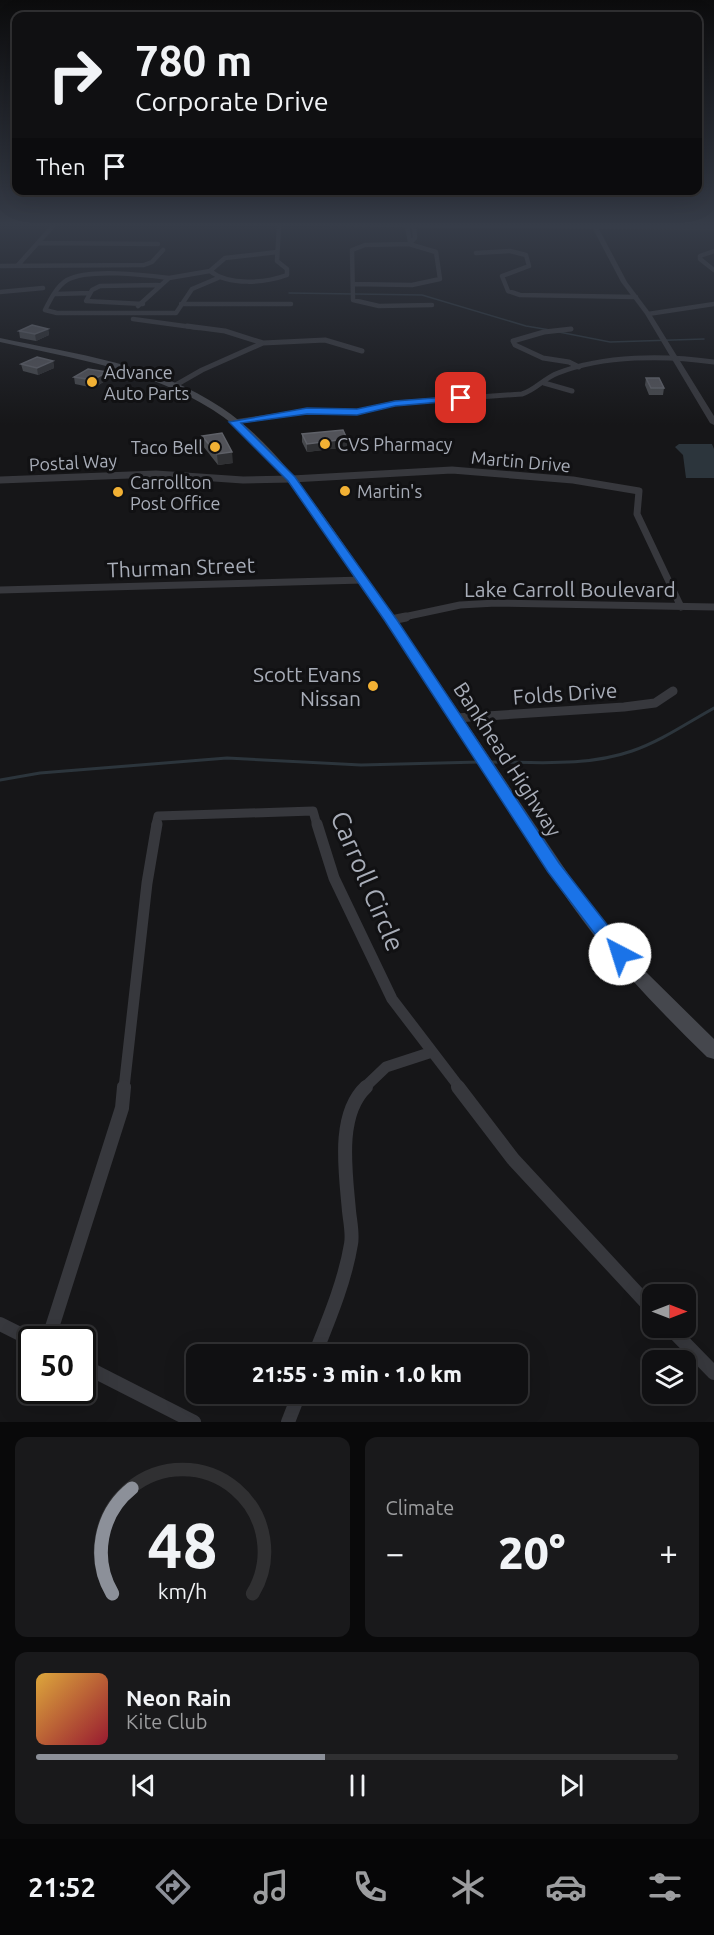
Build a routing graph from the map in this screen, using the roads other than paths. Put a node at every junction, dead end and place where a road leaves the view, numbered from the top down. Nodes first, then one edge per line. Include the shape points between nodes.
1 (154, 292) edge
2 (188, 292) edge
3 (353, 292) edge
4 (512, 292) edge
5 (632, 292) edge
6 (56, 294) joint
7 (90, 294) joint
8 (636, 297) junction
9 (143, 304) junction
10 (181, 304) junction
11 (291, 304) dead end
12 (432, 304) dead end
13 (714, 304) edge
14 (648, 314) junction
15 (122, 317) junction
16 (571, 329) dead end
17 (0, 340) edge
18 (263, 343) junction
19 (362, 351) dead end
20 (672, 356) junction
21 (714, 362) edge
22 (579, 367) junction
23 (544, 383) junction
24 (174, 386) junction
25 (572, 391) dead end
26 (234, 422) junction
27 (714, 423) edge
28 (291, 479) junction
29 (0, 480) edge
30 (363, 580) junction
31 (0, 590) edge
32 (681, 607) junction
33 (714, 607) edge
34 (391, 620) junction
35 (673, 691) dead end
36 (456, 718) junction
37 (714, 1051) edge
38 (432, 1052) junction
39 (642, 1298) edge
40 (0, 1324) edge
41 (52, 1326) edge
42 (18, 1333) edge
43 (680, 1338) edge
44 (319, 1344) edge
45 (96, 1372) edge
46 (714, 1373) edge
47 (295, 1404) edge
48 (194, 1422) edge
49 (288, 1422) edge

1 - 9 street
2 - 10 street
3 - 12 street via 353,300 364,305
4 - 8 street
5 - 8 street
6 - 7 street
6 - 15 street via 45,310
7 - 9 street via 88,303
8 - 14 street
9 - 15 street
10 - 11 street
10 - 15 street via 176,314
13 - 14 street
14 - 20 street
15 - 18 street via 225,331
16 - 22 street via 513,341 543,358
17 - 24 main road, Bankhead Highway
18 - 19 street via 325,340
18 - 24 street
20 - 21 street
20 - 22 street
20 - 27 street
22 - 23 street via 556,373
23 - 25 street
23 - 26 street via 522,394 395,403 357,412 307,411
24 - 26 main road, Bankhead Highway
26 - 28 main road, Bankhead Highway
28 - 29 street, Postal Way via 156,474
28 - 30 main road, Bankhead Highway
28 - 32 street, Martin Drive via 452,470 573,480 639,491 637,514
30 - 31 street, Thurman Street
30 - 34 main road, Bankhead Highway
32 - 33 street, Lake Carroll Boulevard
32 - 34 street, Lake Carroll Boulevard via 460,605
34 - 36 main road, Bankhead Highway
35 - 36 street, Folds Drive via 656,703 624,708
36 - 37 main road, Bankhead Highway via 597,927 641,979
38 - 39 street, Carroll Circle via 513,1159
38 - 41 street, Carroll Circle via 392,999 334,878 313,811 158,816 122,1107
38 - 44 street via 386,1067 355,1097 348,1123 346,1172 351,1242
40 - 42 street
43 - 46 street
45 - 48 street
47 - 49 street

